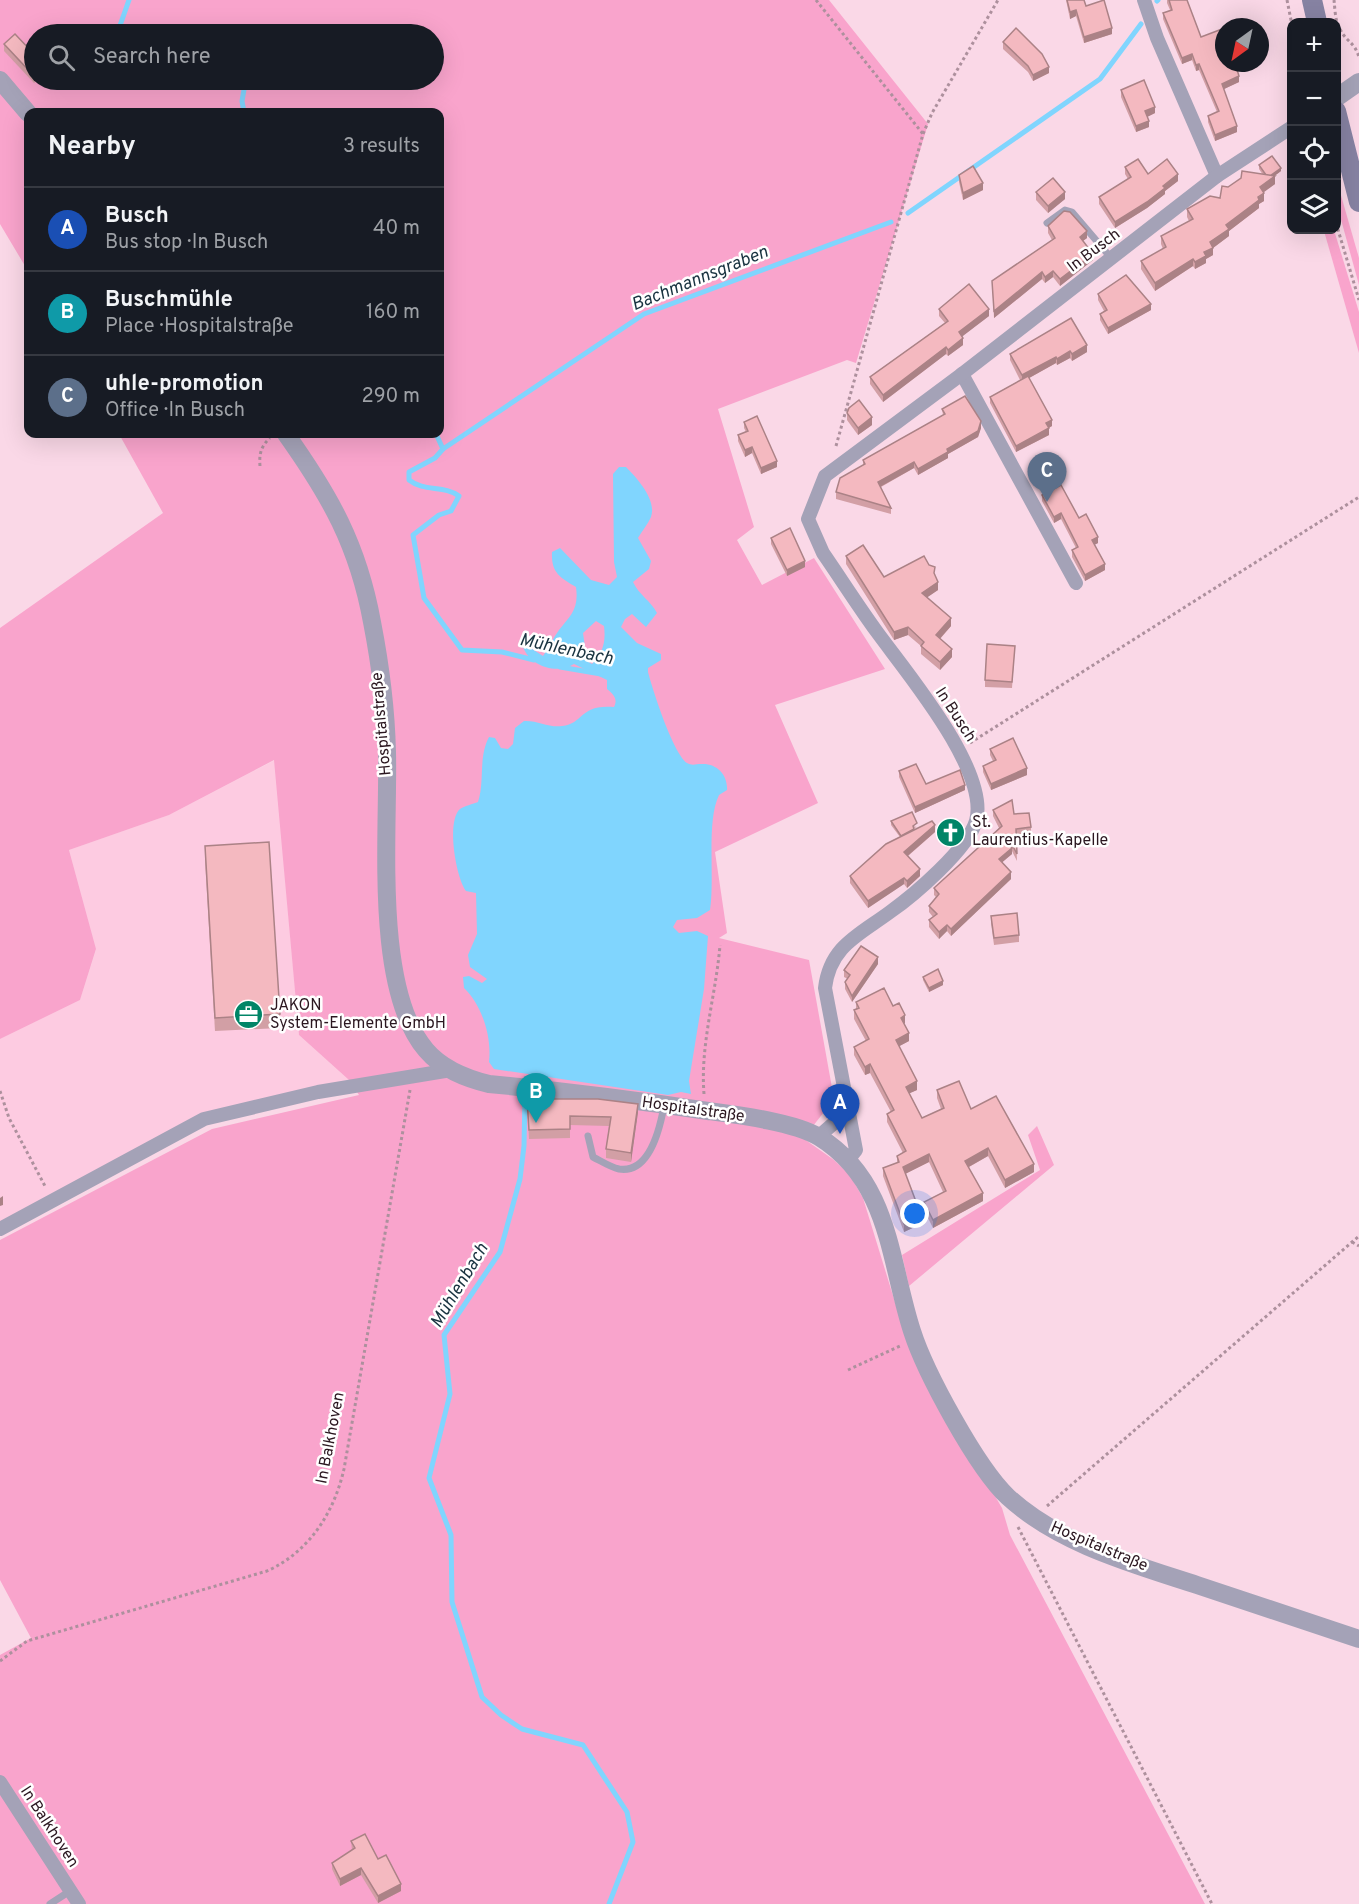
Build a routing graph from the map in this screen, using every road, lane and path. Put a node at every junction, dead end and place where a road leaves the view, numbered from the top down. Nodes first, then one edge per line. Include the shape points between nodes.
1 (816, 0) edge
2 (998, 0) edge
3 (1144, 0) edge
4 (1287, 0) edge
5 (1312, 0) edge
6 (1334, 0) edge
7 (1291, 18) edge
8 (1316, 18) edge
9 (1359, 57) edge
10 (0, 80) edge
11 (1359, 82) edge
12 (1341, 95) edge
13 (24, 108) edge
14 (1340, 126) edge
15 (1287, 130) edge
16 (923, 134) junction
17 (1217, 176) junction
18 (1359, 202) edge
19 (1047, 224) edge
20 (1339, 234) edge
21 (1112, 259) junction
22 (1359, 300) edge
23 (962, 374) junction
24 (271, 438) edge
25 (289, 438) edge
26 (836, 446) dead end
27 (260, 466) dead end
28 (1359, 497) edge
29 (1076, 583) dead end
30 (959, 750) junction
31 (720, 945) dead end
32 (451, 1070) junction
33 (412, 1075) junction
34 (0, 1091) edge
35 (664, 1105) junction
36 (849, 1110) junction
37 (705, 1111) junction
38 (588, 1136) dead end
39 (818, 1137) junction
40 (847, 1161) junction
41 (52, 1200) junction
42 (0, 1228) edge
43 (1359, 1236) edge
44 (1352, 1242) junction
45 (1359, 1246) edge
46 (915, 1339) junction
47 (848, 1370) dead end
48 (1034, 1518) junction
49 (1359, 1639) edge
50 (0, 1661) edge
51 (0, 1782) edge
52 (70, 1891) junction
53 (50, 1904) edge
54 (79, 1904) edge
55 (1212, 1904) edge

1 - 16 path
2 - 16 path
3 - 17 street
4 - 7 path
5 - 8 main road
6 - 9 path via 1338,27 1355,44
10 - 13 street
11 - 12 street
14 - 18 main road
15 - 17 street, In Busch
16 - 26 path
17 - 21 street, In Busch
19 - 21 lane via 1065,210 1072,212
20 - 22 path
21 - 23 street, In Busch
23 - 29 street
23 - 30 street, In Busch via 825,476 808,519 823,553
24 - 27 path via 259,454
25 - 32 street, Hospitalstraße via 322,484 345,527 365,591 387,749 388,915 393,962 414,1032 426,1050
28 - 30 path
30 - 36 street, In Busch via 978,803 971,834 914,895 844,945 827,968 825,988
31 - 37 path via 702,1066
32 - 33 street
32 - 35 street, Hospitalstraße via 489,1084
33 - 41 street via 204,1119
33 - 50 path, In Balkhoven via 344,1469 326,1518 296,1553 267,1571 27,1641
34 - 41 path via 9,1118
35 - 37 street, Hospitalstraße
35 - 38 lane via 650,1152 631,1168 620,1169 593,1157
36 - 39 street
36 - 40 street, In Busch via 856,1150
37 - 39 street, Hospitalstraße via 743,1116
39 - 40 street, Hospitalstraße
40 - 46 street, Hospitalstraße via 868,1186 882,1217
41 - 42 street
43 - 44 path
44 - 45 path
44 - 48 path
46 - 47 path
46 - 48 street, Hospitalstraße via 930,1374 976,1455 1006,1495
48 - 49 street, Hospitalstraße via 1070,1538 1122,1558
48 - 55 path via 1017,1528
51 - 52 street, In Balkhoven
52 - 53 lane, In Balkhoven
52 - 54 street, In Balkhoven

